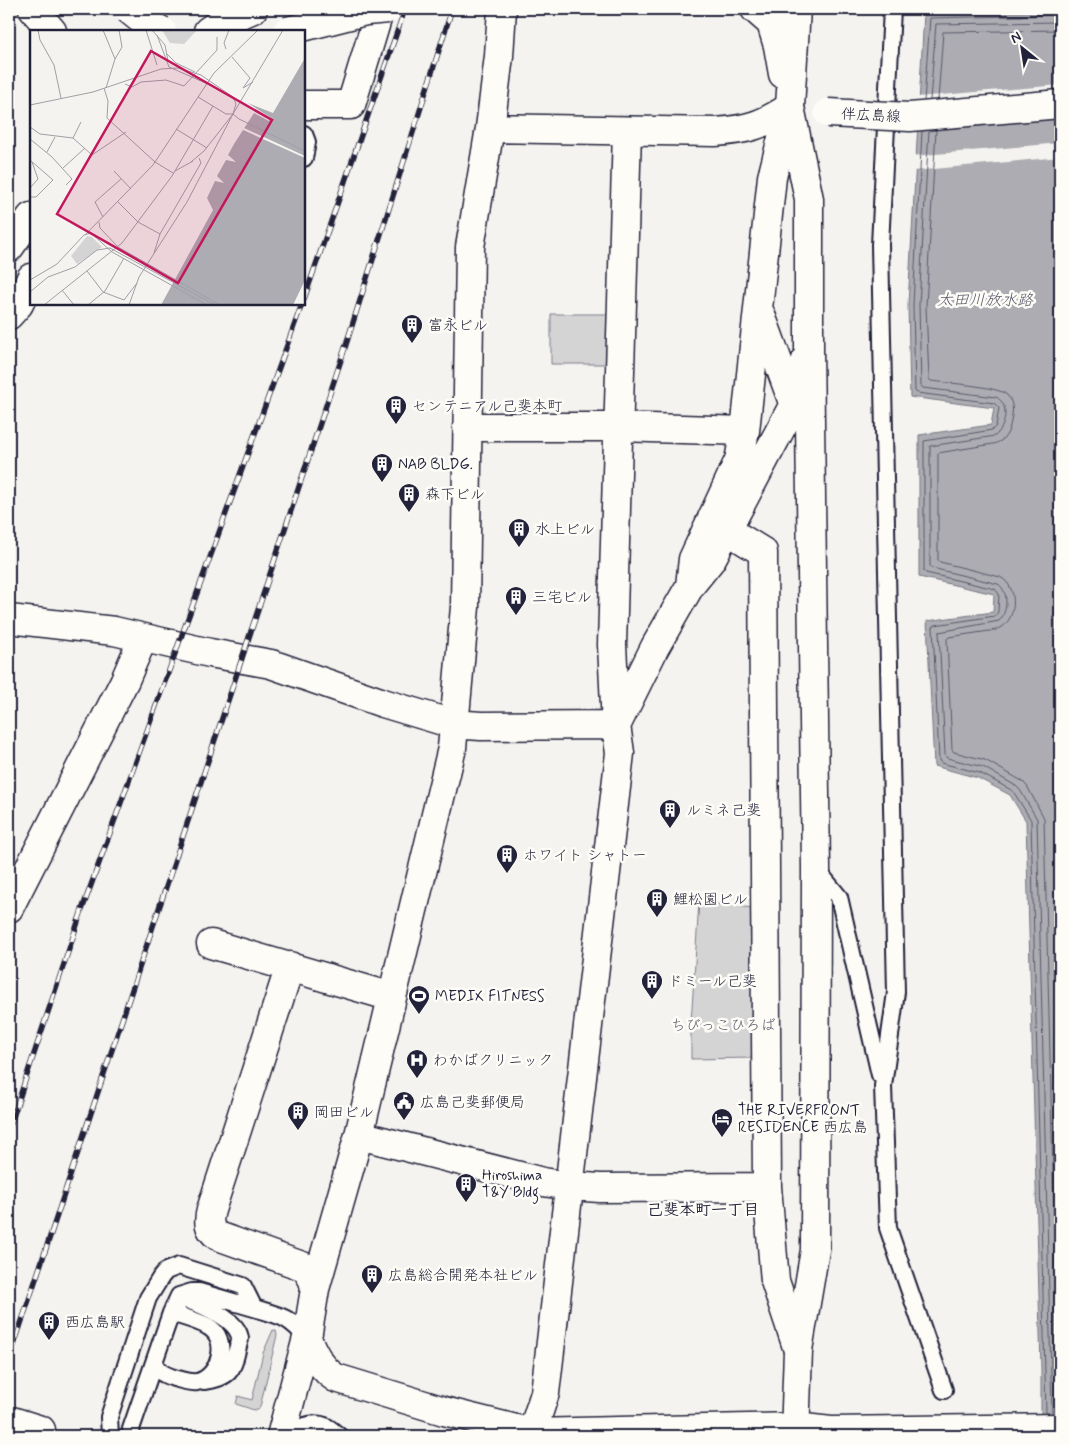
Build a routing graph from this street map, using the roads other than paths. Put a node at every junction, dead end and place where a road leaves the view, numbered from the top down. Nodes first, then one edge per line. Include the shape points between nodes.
1 (34, 9) edge
2 (128, 9) edge
3 (148, 9) edge
4 (253, 9) edge
5 (380, 9) edge
6 (388, 9) edge
7 (502, 9) edge
8 (755, 9) edge
9 (796, 9) edge
10 (892, 9) edge
11 (51, 30) edge
12 (153, 30) edge
13 (160, 30) edge
14 (210, 30) edge
15 (291, 30) edge
16 (1060, 104) edge
17 (305, 105) edge
18 (790, 107) junction
19 (490, 128) junction
20 (627, 131) junction
21 (305, 137) edge
22 (305, 153) edge
23 (30, 217) edge
24 (9, 248) edge
25 (30, 280) edge
26 (759, 309) junction
27 (9, 315) edge
28 (809, 348) junction
29 (794, 404) junction
30 (466, 427) junction
31 (619, 427) junction
32 (745, 431) junction
33 (811, 452) junction
34 (727, 530) junction
35 (690, 586) junction
36 (9, 619) edge
37 (143, 638) junction
38 (454, 724) junction
39 (616, 725) junction
40 (816, 868) junction
41 (9, 908) edge
42 (210, 944) dead end
43 (290, 966) junction
44 (392, 997) junction
45 (883, 1086) junction
46 (359, 1135) junction
47 (570, 1186) junction
48 (767, 1187) junction
49 (315, 1289) junction
50 (173, 1308) junction
51 (254, 1308) junction
52 (307, 1338) junction
53 (798, 1350) junction
54 (154, 1362) junction
55 (944, 1390) dead end
56 (1060, 1428) edge
57 (795, 1431) edge
58 (531, 1435) edge
59 (110, 1436) edge
60 (132, 1436) edge
61 (281, 1436) edge
62 (339, 1436) edge

1 - 11 street
2 - 13 street, bridge
3 - 12 street
4 - 14 street
5 - 17 street via 352,105
6 - 15 street, bridge via 366,11
7 - 19 street
8 - 18 street via 771,23
9 - 18 street
10 - 45 lane via 880,245 896,992
16 - 18 street, 伴広島線, bridge via 910,117 828,113
18 - 20 street via 759,125 738,131
18 - 26 street via 772,176
18 - 28 street via 809,199
19 - 20 street
19 - 30 street via 470,247
20 - 31 street
21 - 22 lane
23 - 24 street
25 - 27 street via 19,304
26 - 29 street
26 - 32 street
28 - 29 street
28 - 33 street
29 - 33 street
29 - 34 street
30 - 31 street
30 - 38 street via 465,607
31 - 32 street
31 - 39 street via 612,645
32 - 35 street via 739,460 693,559
33 - 40 street
34 - 35 street via 711,560
34 - 48 street via 764,552
35 - 39 street
36 - 37 street via 114,631
37 - 38 street via 271,664
37 - 41 street via 125,680
38 - 39 street
38 - 44 street via 452,748
39 - 47 street via 620,753
40 - 45 lane via 839,898
40 - 53 street via 815,1250
42 - 43 street
43 - 44 street
43 - 49 street via 209,1223 218,1236 305,1267
44 - 46 street
45 - 55 lane via 888,1228
46 - 47 street
46 - 49 street
47 - 48 street
47 - 58 street via 545,1392
48 - 53 street via 775,1280
49 - 52 street
50 - 51 lane via 179,1296 199,1292
50 - 54 lane
50 - 54 lane via 209,1326 219,1335 221,1347 216,1368 204,1380 188,1382 159,1371
51 - 52 lane via 294,1323
51 - 59 lane via 243,1286 180,1266 166,1271 148,1298 109,1416
52 - 58 street via 324,1368 336,1378
52 - 61 street
53 - 57 street
54 - 60 lane via 131,1429
56 - 57 street
57 - 58 street
61 - 62 lane via 312,1425 325,1426

